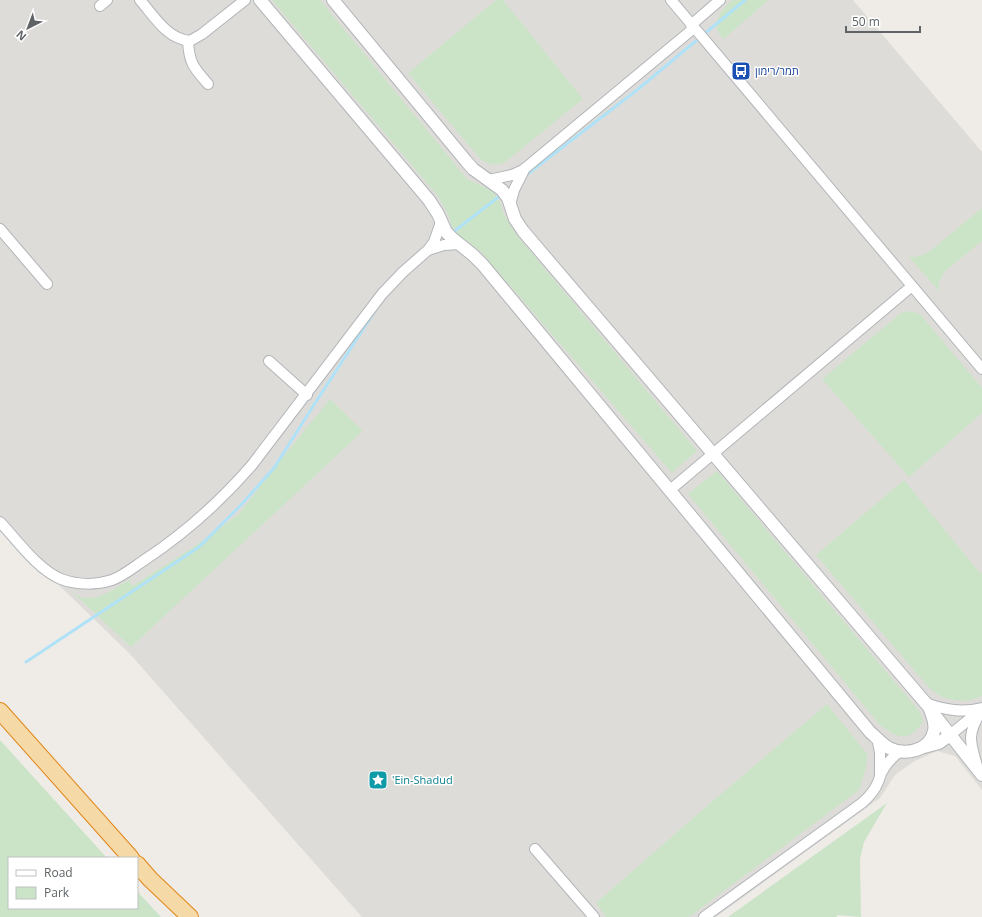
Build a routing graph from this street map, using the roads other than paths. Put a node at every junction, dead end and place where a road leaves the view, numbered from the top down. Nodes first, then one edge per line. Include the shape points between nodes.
1 (140, 0) edge
2 (245, 0) edge
3 (260, 0) edge
4 (332, 0) edge
5 (671, 0) edge
6 (720, 0) edge
7 (693, 26) junction
8 (188, 41) junction
9 (208, 84) dead end
10 (525, 168) junction
11 (489, 180) junction
12 (510, 204) junction
13 (441, 222) junction
14 (0, 229) edge
15 (459, 244) junction
16 (428, 250) junction
17 (47, 284) dead end
18 (912, 286) junction
19 (269, 361) dead end
20 (982, 369) edge
21 (306, 395) junction
22 (712, 453) junction
23 (670, 490) junction
24 (0, 522) edge
25 (927, 705) junction
26 (982, 709) edge
27 (0, 711) edge
28 (950, 735) junction
29 (877, 738) junction
30 (924, 747) junction
31 (900, 751) junction
32 (980, 773) edge
33 (880, 777) junction
34 (536, 849) dead end
35 (130, 857) edge
36 (138, 865) edge
37 (150, 879) junction
38 (178, 917) edge
39 (190, 917) edge
40 (594, 917) edge
41 (704, 917) edge

1 - 8 street via 169,32
2 - 8 street via 202,34
3 - 13 street via 429,200
4 - 11 street via 466,161
5 - 7 street
6 - 7 street
7 - 10 street
7 - 18 street
8 - 9 street via 191,62
10 - 11 street via 512,175
10 - 12 street
11 - 12 street via 502,190
12 - 22 street via 515,219 523,231
13 - 15 street via 446,232
13 - 16 street via 434,242
14 - 17 street
15 - 16 street
15 - 23 street via 483,265
16 - 21 street via 382,294
18 - 20 street
18 - 22 street
19 - 21 street
21 - 24 street via 252,465 212,507 170,542 113,579 88,584 50,574
22 - 23 street
22 - 25 street
23 - 29 street via 866,728
25 - 26 street via 954,711
25 - 28 street
25 - 30 street via 934,721 934,731
26 - 28 street
26 - 32 street via 971,730 970,741
27 - 35 highway
28 - 30 street via 939,743
28 - 32 street
29 - 31 street via 889,748
29 - 33 street
30 - 31 street via 913,751
31 - 33 street via 887,764
33 - 41 street via 862,803
34 - 40 street
36 - 37 highway
37 - 38 highway
37 - 39 highway

